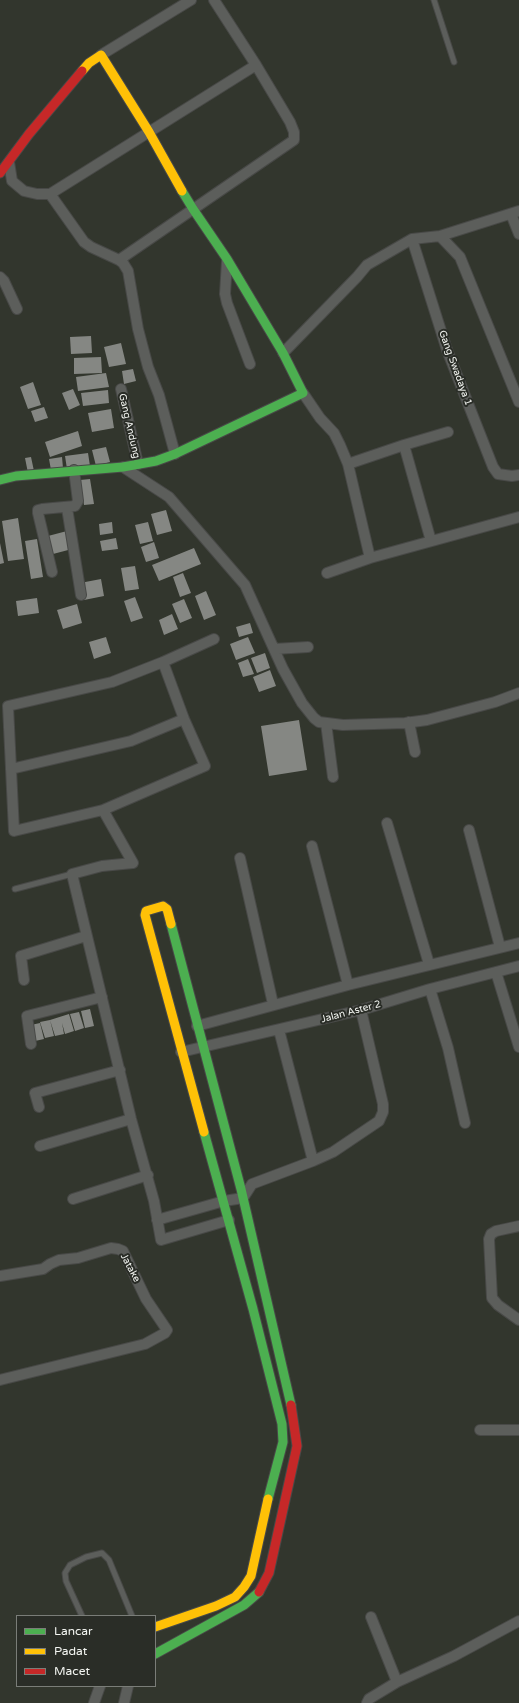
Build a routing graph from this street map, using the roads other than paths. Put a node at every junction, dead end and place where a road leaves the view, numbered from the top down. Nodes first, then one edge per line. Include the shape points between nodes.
1 (191, 0) edge
2 (214, 0) edge
3 (434, 0) edge
4 (101, 55) junction
5 (454, 62) dead end
6 (256, 64) junction
7 (149, 132) junction
8 (9, 162) junction
9 (0, 173) edge
10 (50, 194) junction
11 (193, 209) junction
12 (515, 212) edge
13 (519, 234) edge
14 (440, 236) junction
15 (412, 239) junction
16 (228, 258) junction
17 (119, 260) junction
18 (0, 277) edge
19 (17, 309) dead end
20 (283, 353) junction
21 (250, 364) dead end
22 (121, 389) dead end
23 (303, 393) junction
24 (519, 402) edge
25 (448, 432) dead end
26 (404, 445) junction
27 (175, 454) junction
28 (138, 464) junction
29 (348, 464) junction
30 (123, 467) junction
31 (74, 470) junction
32 (519, 475) edge
33 (0, 480) edge
34 (67, 508) junction
35 (519, 517) edge
36 (431, 541) junction
37 (370, 558) junction
38 (52, 572) dead end
39 (327, 573) dead end
40 (81, 595) dead end
41 (214, 639) dead end
42 (308, 647) dead end
43 (274, 649) junction
44 (163, 662) junction
45 (519, 693) edge
46 (184, 719) junction
47 (409, 722) junction
48 (326, 724) junction
49 (415, 752) dead end
50 (11, 769) junction
51 (333, 777) dead end
52 (103, 810) junction
53 (387, 823) dead end
54 (469, 830) dead end
55 (312, 846) dead end
56 (240, 858) dead end
57 (72, 874) junction
58 (15, 889) dead end
59 (86, 936) junction
60 (519, 943) edge
61 (500, 947) junction
62 (429, 964) junction
63 (519, 966) edge
64 (496, 972) junction
65 (24, 980) dead end
66 (348, 984) junction
67 (430, 989) junction
68 (102, 998) junction
69 (273, 1004) junction
70 (361, 1010) junction
71 (511, 1020) junction
72 (197, 1026) junction
73 (519, 1026) edge
74 (279, 1030) junction
75 (31, 1044) dead end
76 (203, 1046) junction
77 (519, 1047) edge
78 (182, 1052) junction
79 (120, 1070) junction
80 (39, 1107) dead end
81 (131, 1119) junction
82 (465, 1122) dead end
83 (40, 1146) dead end
84 (313, 1161) junction
85 (148, 1175) junction
86 (238, 1178) junction
87 (220, 1184) junction
88 (252, 1184) junction
89 (243, 1198) junction
90 (73, 1199) dead end
91 (224, 1201) junction
92 (157, 1220) junction
93 (230, 1220) junction
94 (519, 1226) edge
95 (0, 1276) edge
96 (519, 1320) edge
97 (0, 1380) edge
98 (480, 1430) dead end
99 (519, 1430) edge
100 (283, 1442) junction
101 (297, 1446) junction
102 (82, 1615) edge
103 (132, 1615) edge
104 (371, 1617) dead end
105 (519, 1620) edge
106 (156, 1627) edge
107 (156, 1653) edge
108 (397, 1682) junction
109 (100, 1687) edge
110 (128, 1687) edge
111 (94, 1703) edge
112 (124, 1703) edge
113 (367, 1703) edge

1 - 4 street
2 - 6 street
3 - 5 lane
4 - 7 street
4 - 8 street via 89,64 29,134
6 - 7 street
6 - 11 street via 290,122 294,140
7 - 10 street
7 - 11 street
8 - 9 street
8 - 10 street via 12,181 24,191
10 - 17 street via 84,242
11 - 16 street
11 - 17 street
12 - 13 street
12 - 14 street
14 - 15 street
14 - 24 street via 460,257
15 - 20 street via 367,265
15 - 32 street, Gang Swadaya 1 via 447,350 493,467 498,474
16 - 20 street
16 - 21 street via 225,294
17 - 27 street via 128,271 138,329
18 - 19 street
20 - 23 street
22 - 28 street, Gang Andung
23 - 27 street
23 - 29 street via 334,433
25 - 26 street
26 - 29 street
26 - 36 street
27 - 28 street
28 - 30 street
29 - 37 street
30 - 31 street
30 - 43 street via 169,497 245,585
31 - 33 street
31 - 34 street via 78,501 75,506
34 - 38 street via 40,509 38,513
34 - 40 street
35 - 36 street
36 - 37 street
37 - 39 street
41 - 44 street
42 - 43 street
43 - 48 street via 302,703 314,718
44 - 46 street
44 - 50 street via 112,682 8,706
45 - 47 street via 445,716
46 - 50 street via 131,741
46 - 52 street via 205,766
47 - 48 street
47 - 49 street
48 - 51 street
50 - 52 street via 14,831
52 - 57 street via 132,863 102,866
53 - 62 street
54 - 61 street
55 - 66 street
56 - 69 street
57 - 58 lane
57 - 59 street
59 - 65 street via 21,956
59 - 68 street
60 - 61 street
61 - 62 street
62 - 66 street
63 - 64 street, Jalan Aster 2
64 - 67 street, Jalan Aster 2
64 - 71 street
66 - 69 street
67 - 70 street, Jalan Aster 2
67 - 82 street via 448,1048
68 - 75 street via 27,1016
68 - 79 street
69 - 72 street
70 - 74 street, Jalan Aster 2
70 - 84 street via 383,1112 379,1121 333,1152
71 - 73 street
71 - 77 street
72 - 76 street
72 - 78 street via 167,909 161,906 146,911
74 - 76 street, Jalan Aster 2
74 - 84 street
76 - 78 street, Jalan Aster 2
76 - 86 street
78 - 87 street
79 - 80 street via 35,1093
79 - 81 street
81 - 83 street
81 - 85 street
84 - 88 street
85 - 90 street
85 - 92 street
86 - 87 street
86 - 88 street
86 - 89 street
87 - 91 street
88 - 89 street
89 - 91 street
89 - 101 street via 291,1402
91 - 92 street
91 - 93 street
92 - 93 street via 161,1240
93 - 100 street via 282,1424
94 - 96 street via 496,1230 489,1239 492,1298
95 - 97 street, Jatake via 43,1269 59,1260 78,1258 111,1248 123,1251 146,1299 167,1330 145,1344
98 - 99 street
100 - 101 street
100 - 106 street via 251,1576 235,1597
101 - 107 street via 269,1573 260,1591 244,1605
102 - 103 lane via 66,1581 65,1573 70,1565 102,1553 108,1560
104 - 108 street
105 - 108 street via 454,1656
108 - 113 street via 369,1699
109 - 111 street
110 - 112 street

